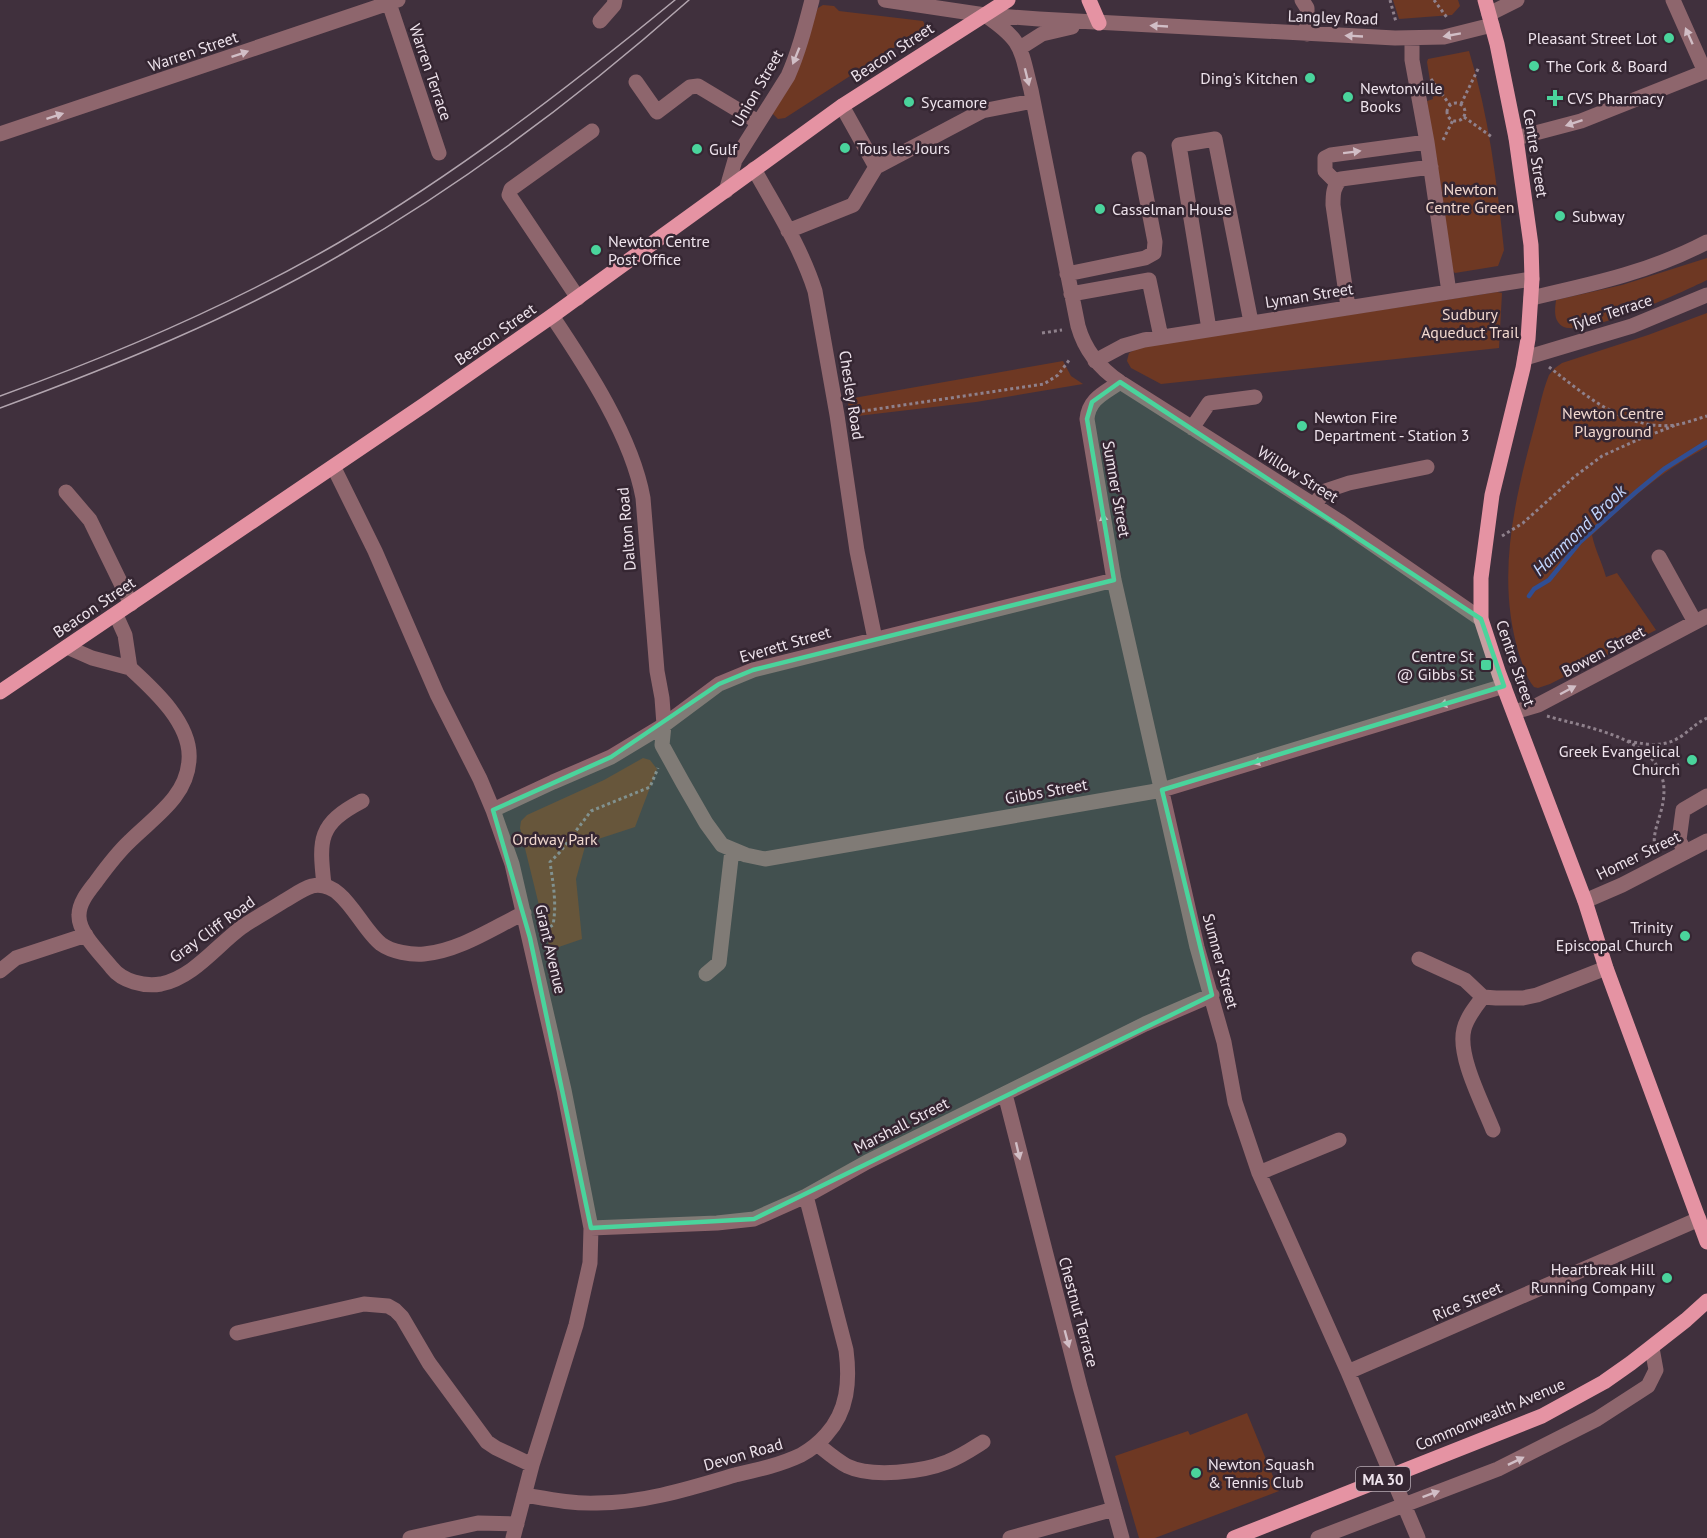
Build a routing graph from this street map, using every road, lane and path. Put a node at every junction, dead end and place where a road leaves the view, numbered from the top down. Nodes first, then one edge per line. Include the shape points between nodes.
1 (615, 0) edge
2 (812, 0) edge
3 (885, 0) edge
4 (1008, 0) edge
5 (1089, 0) edge
6 (1302, 0) edge
7 (1390, 0) edge
8 (1434, 0) edge
9 (1517, 0) edge
10 (1673, 0) edge
11 (393, 2) edge
12 (946, 5) edge
13 (1489, 13) edge
14 (985, 15) junction
15 (1448, 19) dead end
16 (600, 21) dead end
17 (1396, 22) dead end
18 (1096, 23) junction
19 (1307, 34) junction
20 (1412, 39) junction
21 (1020, 48) junction
22 (1479, 67) dead end
23 (1706, 71) edge
24 (1430, 77) dead end
25 (636, 82) dead end
26 (1033, 102) junction
27 (1461, 104) junction
28 (1450, 105) junction
29 (842, 106) junction
30 (1464, 117) junction
31 (758, 122) junction
32 (592, 131) dead end
33 (0, 134) edge
34 (1492, 137) dead end
35 (1516, 138) junction
36 (1427, 142) junction
37 (439, 153) dead end
38 (1138, 159) dead end
39 (1431, 166) junction
40 (876, 167) junction
41 (754, 169) junction
42 (1337, 183) junction
43 (726, 191) junction
44 (788, 231) junction
45 (1707, 242) edge
46 (1067, 274) junction
47 (1532, 279) junction
48 (1449, 291) junction
49 (1071, 294) junction
50 (1707, 295) edge
51 (578, 298) junction
52 (1531, 298) junction
53 (1348, 307) junction
54 (552, 316) junction
55 (1251, 322) junction
56 (1209, 329) junction
57 (1062, 330) dead end
58 (1042, 333) dead end
59 (1161, 337) junction
60 (1525, 358) junction
61 (1070, 359) dead end
62 (1095, 361) junction
63 (1549, 367) dead end
64 (1120, 382) junction
65 (1255, 397) dead end
66 (837, 415) junction
67 (1707, 416) edge
68 (1676, 425) junction
69 (1192, 428) junction
70 (1427, 467) dead end
71 (334, 468) junction
72 (66, 492) dead end
73 (1314, 506) junction
74 (1485, 546) junction
75 (1659, 557) dead end
76 (1114, 580) junction
77 (130, 604) junction
78 (116, 615) junction
79 (1481, 619) junction
80 (1701, 619) edge
81 (875, 639) junction
82 (67, 647) junction
83 (130, 668) junction
84 (1504, 686) junction
85 (0, 692) edge
86 (1514, 712) junction
87 (1542, 715) dead end
88 (1707, 718) edge
89 (664, 725) junction
90 (1626, 741) junction
91 (1680, 764) dead end
92 (659, 767) dead end
93 (1660, 772) junction
94 (1162, 790) junction
95 (1707, 796) edge
96 (362, 801) dead end
97 (493, 810) junction
98 (1707, 841) edge
99 (732, 849) junction
100 (1685, 852) junction
101 (1661, 865) junction
102 (324, 885) junction
103 (1585, 901) junction
104 (524, 912) junction
105 (545, 930) dead end
106 (86, 935) junction
107 (1419, 958) dead end
108 (1606, 968) junction
109 (0, 971) edge
110 (706, 974) dead end
111 (1212, 994) junction
112 (1483, 997) junction
113 (1005, 1094) junction
114 (1493, 1131) dead end
115 (1339, 1140) dead end
116 (1259, 1173) junction
117 (806, 1196) junction
118 (1699, 1219) junction
119 (591, 1228) junction
120 (1707, 1242) edge
121 (1707, 1301) edge
122 (237, 1333) dead end
123 (1652, 1348) junction
124 (1348, 1372) junction
125 (983, 1442) dead end
126 (817, 1444) junction
127 (532, 1465) junction
128 (1392, 1475) junction
129 (524, 1495) junction
130 (1404, 1504) junction
131 (1114, 1509) junction
132 (515, 1531) edge
133 (410, 1538) edge
134 (1010, 1538) edge
135 (1122, 1538) edge
136 (1234, 1538) edge
137 (1318, 1538) edge
138 (1418, 1538) edge

1 - 16 street
2 -> 31 street, Union Street via 795,62
3 - 12 street, Langley Road
4 - 14 main road, Beacon Street
5 - 18 main road
6 - 19 street via 1307,8
7 - 17 path
8 - 15 path
9 - 13 street, Langley Road
23 -> 10 street
33 -> 11 street, Warren Street
11 - 37 street, Warren Terrace
12 - 14 street, Langley Road
13 -> 20 street, Langley Road via 1453,35
13 - 35 main road, Centre Street
14 - 18 street, Langley Road
14 - 21 street via 1009,32
14 - 29 main road, Beacon Street
19 -> 18 street, Langley Road
18 - 21 street via 1046,32
20 -> 19 street, Langley Road
20 - 36 street via 1412,60
21 -> 26 street
22 - 27 path
23 -> 35 street via 1581,121
24 - 28 path
25 - 31 street via 657,112 690,87 698,86
26 - 40 street via 982,111
26 - 46 street
27 - 28 path
27 - 30 path via 1466,111
28 - 30 path via 1450,119 1458,121
29 - 40 street
29 - 41 main road, Beacon Street
30 - 34 path
31 - 43 street, Union Street via 735,160
32 - 51 street via 511,189 509,195
35 - 47 main road, Centre Street
36 - 39 street
42 -> 36 street via 1325,171 1325,158 1331,154
38 - 46 street via 1154,253
39 - 42 street via 1341,179
39 - 48 street
40 - 44 street via 852,205
41 - 43 main road, Beacon Street
41 - 44 street, Chesley Road
42 - 53 street via 1333,205
43 - 51 main road, Beacon Street
44 - 66 street, Chesley Road via 815,291
45 - 52 street via 1620,278
46 - 49 street
47 - 48 street, Lyman Street
47 - 52 main road, Centre Street
48 - 53 street, Lyman Street
49 - 59 street via 1149,280
49 - 62 street via 1083,342
50 - 60 street, Tyler Terrace via 1632,326
51 - 54 main road, Beacon Street
52 - 60 main road, Centre Street
53 - 55 street, Lyman Street
54 - 71 main road, Beacon Street
54 - 89 street, Dalton Road via 582,360 639,476
55 - 56 street, Lyman Street
55 - 56 street via 1215,139 1179,145
56 - 59 street, Lyman Street
57 - 58 path
59 - 62 street, Lyman Street via 1130,343
60 - 74 main road, Centre Street via 1492,495
61 - 66 path via 1058,375 1044,384
62 - 64 street, Willow Street
63 - 68 path via 1619,415
64 - 69 street, Willow Street
76 -> 64 street, Sumner Street via 1087,419 1092,402
65 - 69 street via 1209,403
66 - 81 street, Chesley Road via 856,551
67 - 68 path
68 - 74 path via 1602,456 1523,523
69 - 73 street, Willow Street
70 - 73 street via 1348,483 1325,491
71 - 77 main road, Beacon Street
71 - 97 street, Grant Avenue
72 - 77 street via 90,520
73 - 79 street, Willow Street
74 - 79 main road, Centre Street
75 - 80 street
76 - 81 street, Everett Street
76 - 94 street, Sumner Street
77 - 78 main road, Beacon Street
78 - 82 main road, Beacon Street
78 - 83 street via 125,635
79 - 84 main road, Centre Street
86 -> 80 street, Bowen Street via 1538,705
81 - 89 street, Everett Street via 744,673 719,684
82 - 83 street, Gray Cliff Road
82 - 85 main road, Beacon Street
83 - 106 street, Gray Cliff Road via 170,709 187,738 190,759 185,782 176,798 112,860 81,903 78,916
84 - 86 main road, Centre Street
84 -> 94 street, Gibbs Street
86 - 103 main road, Centre Street
87 - 90 path
88 - 90 path via 1665,744
89 - 97 street, Everett Street via 611,757
89 - 99 street, Gibbs Street via 662,745 670,762 706,823 722,845
90 - 93 path via 1650,756
91 - 93 path
92 - 105 path via 650,787 591,811 550,862 555,913 553,925
93 - 101 path via 1664,799 1653,845
94 - 99 street, Gibbs Street via 765,860
94 - 111 street, Sumner Street via 1197,947
95 - 100 street via 1683,810 1679,840
96 - 102 street via 343,811 328,826 320,848
97 - 104 street, Grant Avenue
98 - 100 street, Homer Street
99 - 110 street via 719,963
100 - 101 street, Homer Street
101 - 103 street, Homer Street
102 - 104 street via 341,896 381,944 396,951 423,954 454,947
102 - 106 street, Gray Cliff Road via 309,887 243,926 194,968 161,984 143,985 118,975
103 - 108 main road, Centre Street
104 - 119 street, Grant Avenue
106 - 109 street via 16,958
107 - 112 street via 1465,980
108 - 112 street via 1537,994
108 - 118 main road, Centre Street
111 - 113 street, Marshall Street
111 - 116 street, Sumner Street via 1235,1102
112 - 114 street via 1468,1018 1463,1043 1467,1065
113 - 117 street, Marshall Street
113 -> 131 street, Chestnut Terrace
115 - 116 street
116 - 124 street, Sumner Street
117 - 119 street, Marshall Street via 754,1219
117 - 126 street, Devon Road via 846,1350 849,1379 842,1409
118 - 120 main road, Centre Street
118 - 124 street, Rice Street
119 - 127 street, Grant Avenue via 590,1263 576,1325
121 - 123 main road, Commonwealth Avenue / MA 30
122 - 127 street via 355,1305 388,1306 402,1317 429,1363 487,1442
123 - 128 main road, Commonwealth Avenue / MA 30 via 1604,1382 1542,1416
130 -> 123 street via 1498,1469 1615,1409 1640,1393 1654,1378 1656,1360
124 - 128 street, Sumner Street
125 - 126 street via 944,1464 888,1472 854,1469
126 - 129 street, Devon Road via 781,1463 651,1496 596,1503
127 - 129 street, Grant Avenue
128 - 130 street, Sumner Street
128 - 136 main road, Commonwealth Avenue / MA 30
129 - 132 street, Grant Avenue
130 - 137 street
130 - 138 street, Sumner Street
131 - 134 street
131 - 135 street, Chestnut Terrace
132 - 133 street via 478,1523

